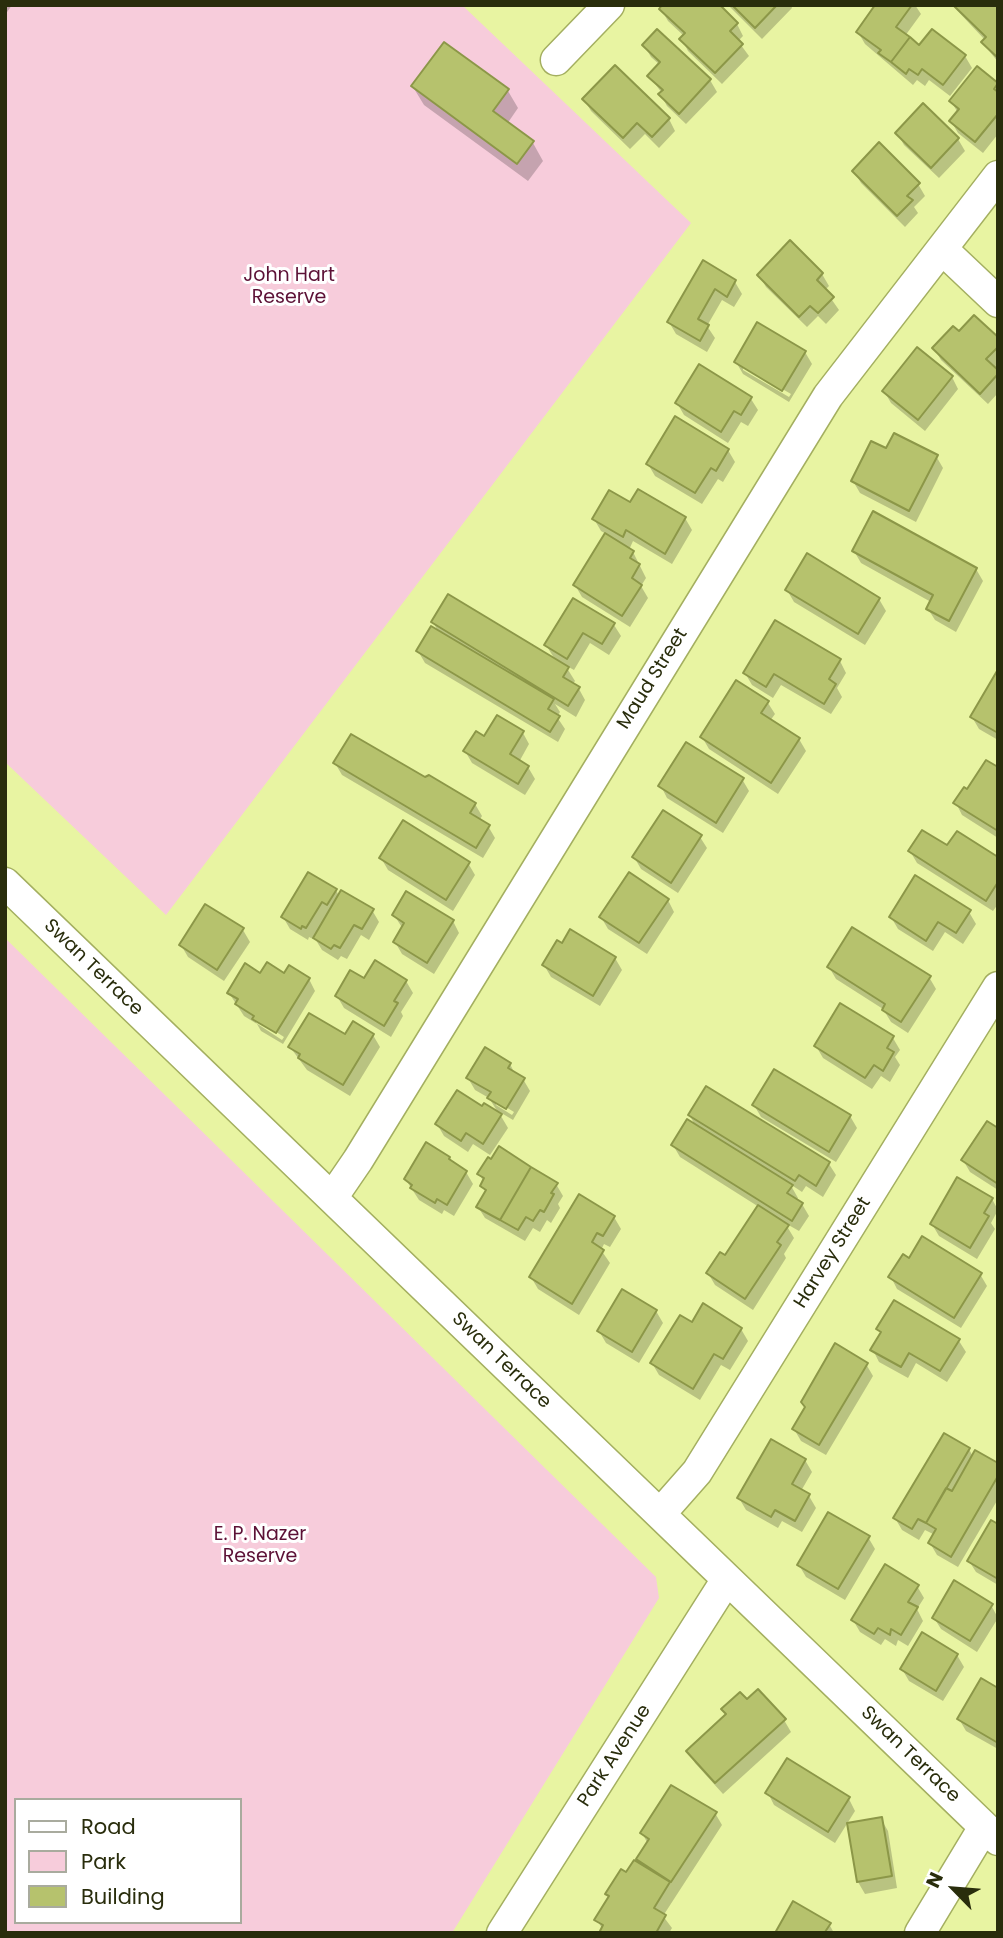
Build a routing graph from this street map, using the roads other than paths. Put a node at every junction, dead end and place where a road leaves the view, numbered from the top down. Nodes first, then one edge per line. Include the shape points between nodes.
1 (609, 5) edge
2 (556, 60) dead end
3 (998, 176) edge
4 (942, 248) junction
5 (998, 302) edge
6 (5, 883) edge
7 (998, 986) edge
8 (332, 1198) junction
9 (660, 1514) junction
10 (727, 1579) junction
11 (991, 1834) edge
12 (502, 1933) edge
13 (920, 1933) edge

1 - 2 street
3 - 4 street, Maud Street
4 - 5 street
4 - 8 street, Maud Street via 828,396
6 - 8 street, Swan Terrace
7 - 9 street, Harvey Street via 697,1472
8 - 9 street, Swan Terrace
9 - 10 street, Swan Terrace
10 - 11 street, Swan Terrace
10 - 12 street, Park Avenue
11 - 13 street

